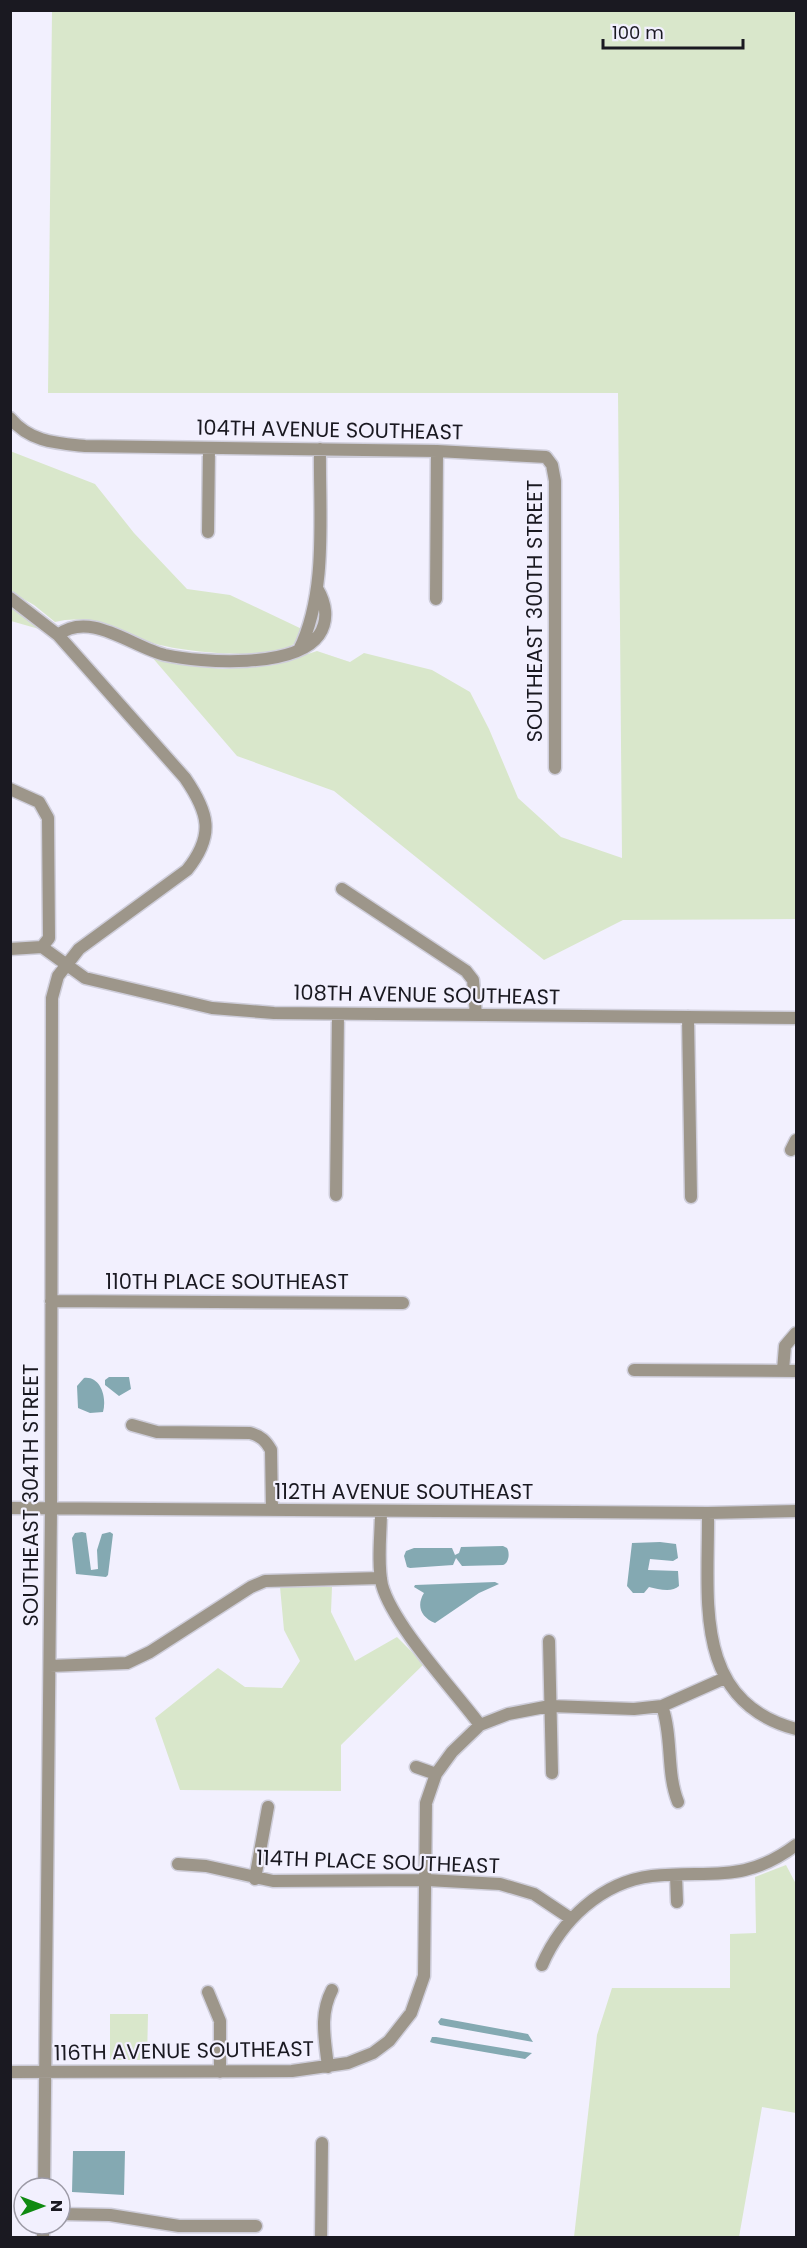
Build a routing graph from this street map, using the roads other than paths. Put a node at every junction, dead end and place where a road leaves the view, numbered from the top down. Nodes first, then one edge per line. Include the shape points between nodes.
1 (10, 418) edge
2 (208, 448) junction
3 (320, 449) junction
4 (437, 451) junction
5 (546, 457) joint
6 (208, 532) dead end
7 (10, 598) edge
8 (436, 599) dead end
9 (58, 635) junction
10 (555, 768) dead end
11 (10, 789) edge
12 (342, 889) dead end
13 (42, 947) junction
14 (10, 949) edge
15 (66, 965) junction
16 (338, 1014) junction
17 (476, 1015) junction
18 (688, 1017) junction
19 (796, 1018) edge
20 (336, 1195) dead end
21 (692, 1197) dead end
22 (51, 1300) junction
23 (403, 1303) dead end
24 (796, 1333) edge
25 (634, 1370) dead end
26 (783, 1370) junction
27 (796, 1371) edge
28 (132, 1425) dead end
29 (10, 1508) edge
30 (51, 1509) junction
31 (272, 1510) junction
32 (381, 1511) junction
33 (796, 1511) edge
34 (708, 1513) junction
35 (381, 1578) junction
36 (549, 1641) dead end
37 (50, 1666) junction
38 (725, 1678) junction
39 (550, 1706) junction
40 (662, 1706) junction
41 (480, 1725) junction
42 (796, 1728) edge
43 (416, 1767) dead end
44 (552, 1773) dead end
45 (436, 1774) junction
46 (678, 1802) dead end
47 (268, 1807) dead end
48 (796, 1845) edge
49 (178, 1864) dead end
50 (676, 1875) junction
51 (255, 1879) junction
52 (427, 1880) junction
53 (677, 1902) dead end
54 (570, 1918) junction
55 (542, 1965) dead end
56 (332, 1990) dead end
57 (208, 1992) dead end
58 (328, 2067) junction
59 (220, 2072) junction
60 (10, 2073) edge
61 (45, 2073) junction
62 (322, 2143) dead end
63 (44, 2176) edge
64 (72, 2214) edge
65 (256, 2226) dead end
66 (321, 2238) edge

1 - 2 street, 104TH AVENUE SOUTHEAST via 27,433 54,444
2 - 3 street, 104TH AVENUE SOUTHEAST
2 - 6 street
3 - 4 street, 104TH AVENUE SOUTHEAST
3 - 9 street via 316,627 299,650 271,657 202,660 163,654 96,628 67,628
4 - 5 street, 104TH AVENUE SOUTHEAST
4 - 8 street
5 - 10 street, SOUTHEAST 300TH STREET via 555,481
7 - 9 street
9 - 15 street, SOUTHEAST 304TH STREET via 186,778 200,799 206,826 200,854 187,870 79,949
11 - 13 street via 39,802 48,818 49,938
12 - 17 street via 466,970 473,980
13 - 14 street
13 - 15 street
15 - 16 street, 108TH AVENUE SOUTHEAST via 84,978 212,1008
15 - 22 street, SOUTHEAST 304TH STREET via 54,987 51,1009
16 - 17 street, 108TH AVENUE SOUTHEAST
16 - 20 street
17 - 18 street, 108TH AVENUE SOUTHEAST
18 - 19 street, 108TH AVENUE SOUTHEAST
18 - 21 street
22 - 23 street, 110TH PLACE SOUTHEAST
22 - 30 street, SOUTHEAST 304TH STREET
24 - 26 street via 785,1346
25 - 26 street
26 - 27 street
28 - 31 street via 157,1432 250,1433 266,1441 271,1450
29 - 30 street, 112TH AVENUE SOUTHEAST
30 - 31 street, 112TH AVENUE SOUTHEAST
30 - 37 street, SOUTHEAST 304TH STREET
31 - 32 street, 112TH AVENUE SOUTHEAST
32 - 34 street, 112TH AVENUE SOUTHEAST
32 - 35 street
33 - 34 street, 112TH AVENUE SOUTHEAST
34 - 38 street via 710,1632
35 - 37 street via 265,1581 127,1663
35 - 41 street via 398,1618
36 - 39 street
37 - 61 street, SOUTHEAST 304TH STREET
38 - 40 street
38 - 42 street via 759,1712
39 - 40 street
39 - 41 street via 508,1714
39 - 44 street
40 - 46 street via 670,1738 672,1786
41 - 45 street, 116TH AVENUE SOUTHEAST
43 - 45 street
45 - 52 street, 116TH AVENUE SOUTHEAST via 425,1816
47 - 51 street
48 - 50 street via 767,1864 741,1872
49 - 51 street, 114TH PLACE SOUTHEAST via 206,1866
50 - 53 street
50 - 54 street via 650,1876 618,1886
51 - 52 street, 114TH PLACE SOUTHEAST
52 - 54 street, 114TH PLACE SOUTHEAST via 517,1887 542,1898
52 - 58 street, 116TH AVENUE SOUTHEAST via 424,1976 411,2013 389,2041 359,2060
54 - 55 street
56 - 58 street via 324,2004 323,2017
57 - 59 street via 220,2022
58 - 59 street, 116TH AVENUE SOUTHEAST
59 - 61 street, 116TH AVENUE SOUTHEAST
60 - 61 street, 116TH AVENUE SOUTHEAST
61 - 63 street, SOUTHEAST 304TH STREET
62 - 66 street
64 - 65 street via 110,2215 179,2226

